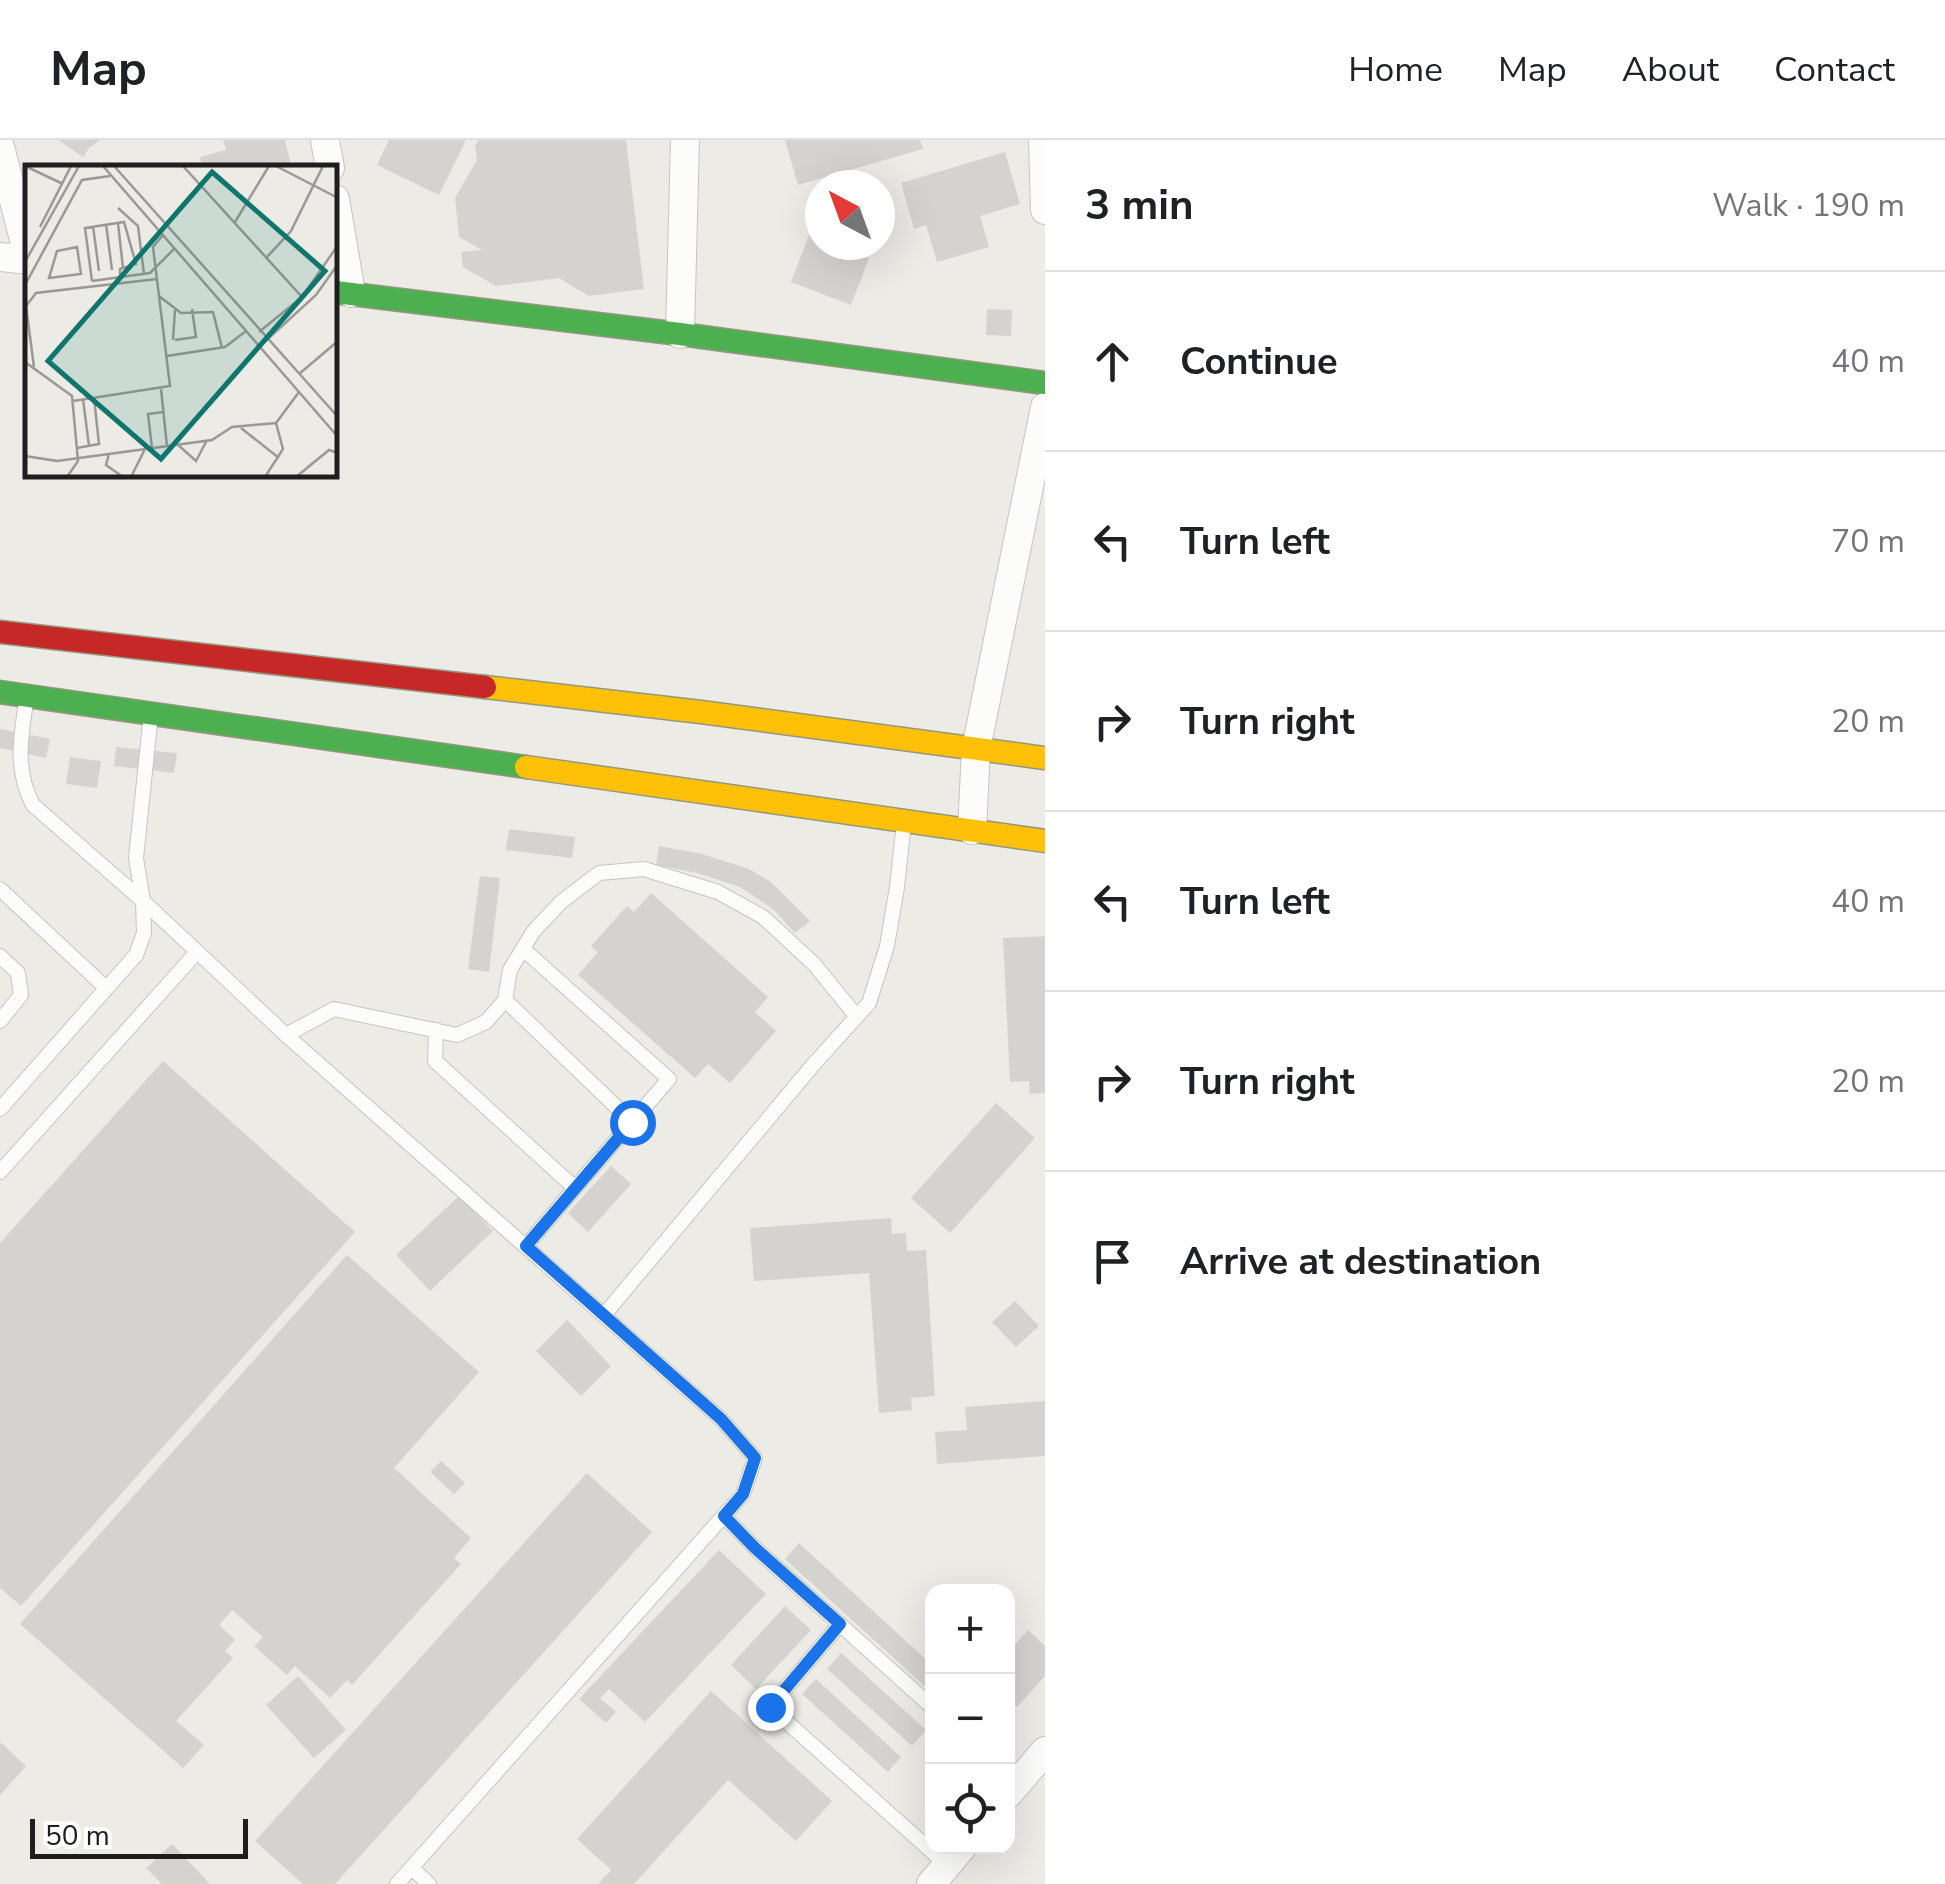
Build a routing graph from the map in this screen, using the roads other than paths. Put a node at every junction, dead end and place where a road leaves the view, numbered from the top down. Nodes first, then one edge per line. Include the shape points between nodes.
1 (325, 140) edge
2 (684, 140) edge
3 (1043, 140) edge
4 (0, 147) edge
5 (329, 165) edge
6 (1045, 210) edge
7 (338, 234) edge
8 (25, 246) edge
9 (0, 257) edge
10 (25, 258) edge
11 (343, 292) edge
12 (680, 334) junction
13 (1045, 383) edge
14 (1045, 406) edge
15 (0, 632) edge
16 (0, 692) edge
17 (27, 696) junction
18 (151, 714) junction
19 (976, 749) junction
20 (1045, 758) edge
21 (904, 821) junction
22 (972, 830) junction
23 (1045, 841) edge
24 (0, 889) edge
25 (143, 901) junction
26 (523, 949) junction
27 (197, 952) junction
28 (0, 956) edge
29 (105, 987) junction
30 (505, 1000) junction
31 (856, 1017) junction
32 (0, 1022) edge
33 (436, 1030) junction
34 (286, 1035) junction
35 (0, 1109) edge
36 (632, 1122) junction
37 (0, 1172) edge
38 (575, 1188) junction
39 (526, 1246) junction
40 (604, 1314) junction
41 (724, 1516) junction
42 (840, 1624) junction
43 (925, 1701) edge
44 (1045, 1751) edge
45 (1015, 1780) edge
46 (947, 1865) edge
47 (412, 1868) junction
48 (397, 1884) edge
49 (429, 1884) edge

1 - 5 street
2 - 12 street
3 - 6 street
4 - 8 street
7 - 11 street
9 - 10 street
11 - 12 street
12 - 13 street
14 - 19 street
15 - 19 street
16 - 17 street
17 - 18 street
17 - 25 lane via 23,786 34,805
18 - 21 street
18 - 25 lane via 136,858
19 - 20 street
19 - 22 street
21 - 22 street
21 - 31 lane via 887,946 869,1003
22 - 23 street
24 - 29 lane
25 - 27 lane
25 - 29 lane via 144,933 136,954
26 - 30 lane via 510,970
26 - 31 lane via 561,902 599,873 644,869 718,892 762,917 814,964
26 - 36 lane via 669,1079
27 - 34 lane
27 - 37 lane
28 - 32 lane via 18,973 21,994
29 - 35 lane
30 - 33 lane via 486,1022 457,1035
30 - 36 lane
31 - 40 lane
33 - 34 lane via 334,1009
33 - 38 lane via 435,1061
34 - 39 lane
36 - 38 lane
38 - 39 lane
39 - 40 lane
40 - 41 lane via 755,1458 743,1494
41 - 42 lane
41 - 47 lane
42 - 43 lane
42 - 46 lane via 770,1707
44 - 45 street
47 - 48 lane
47 - 49 lane

